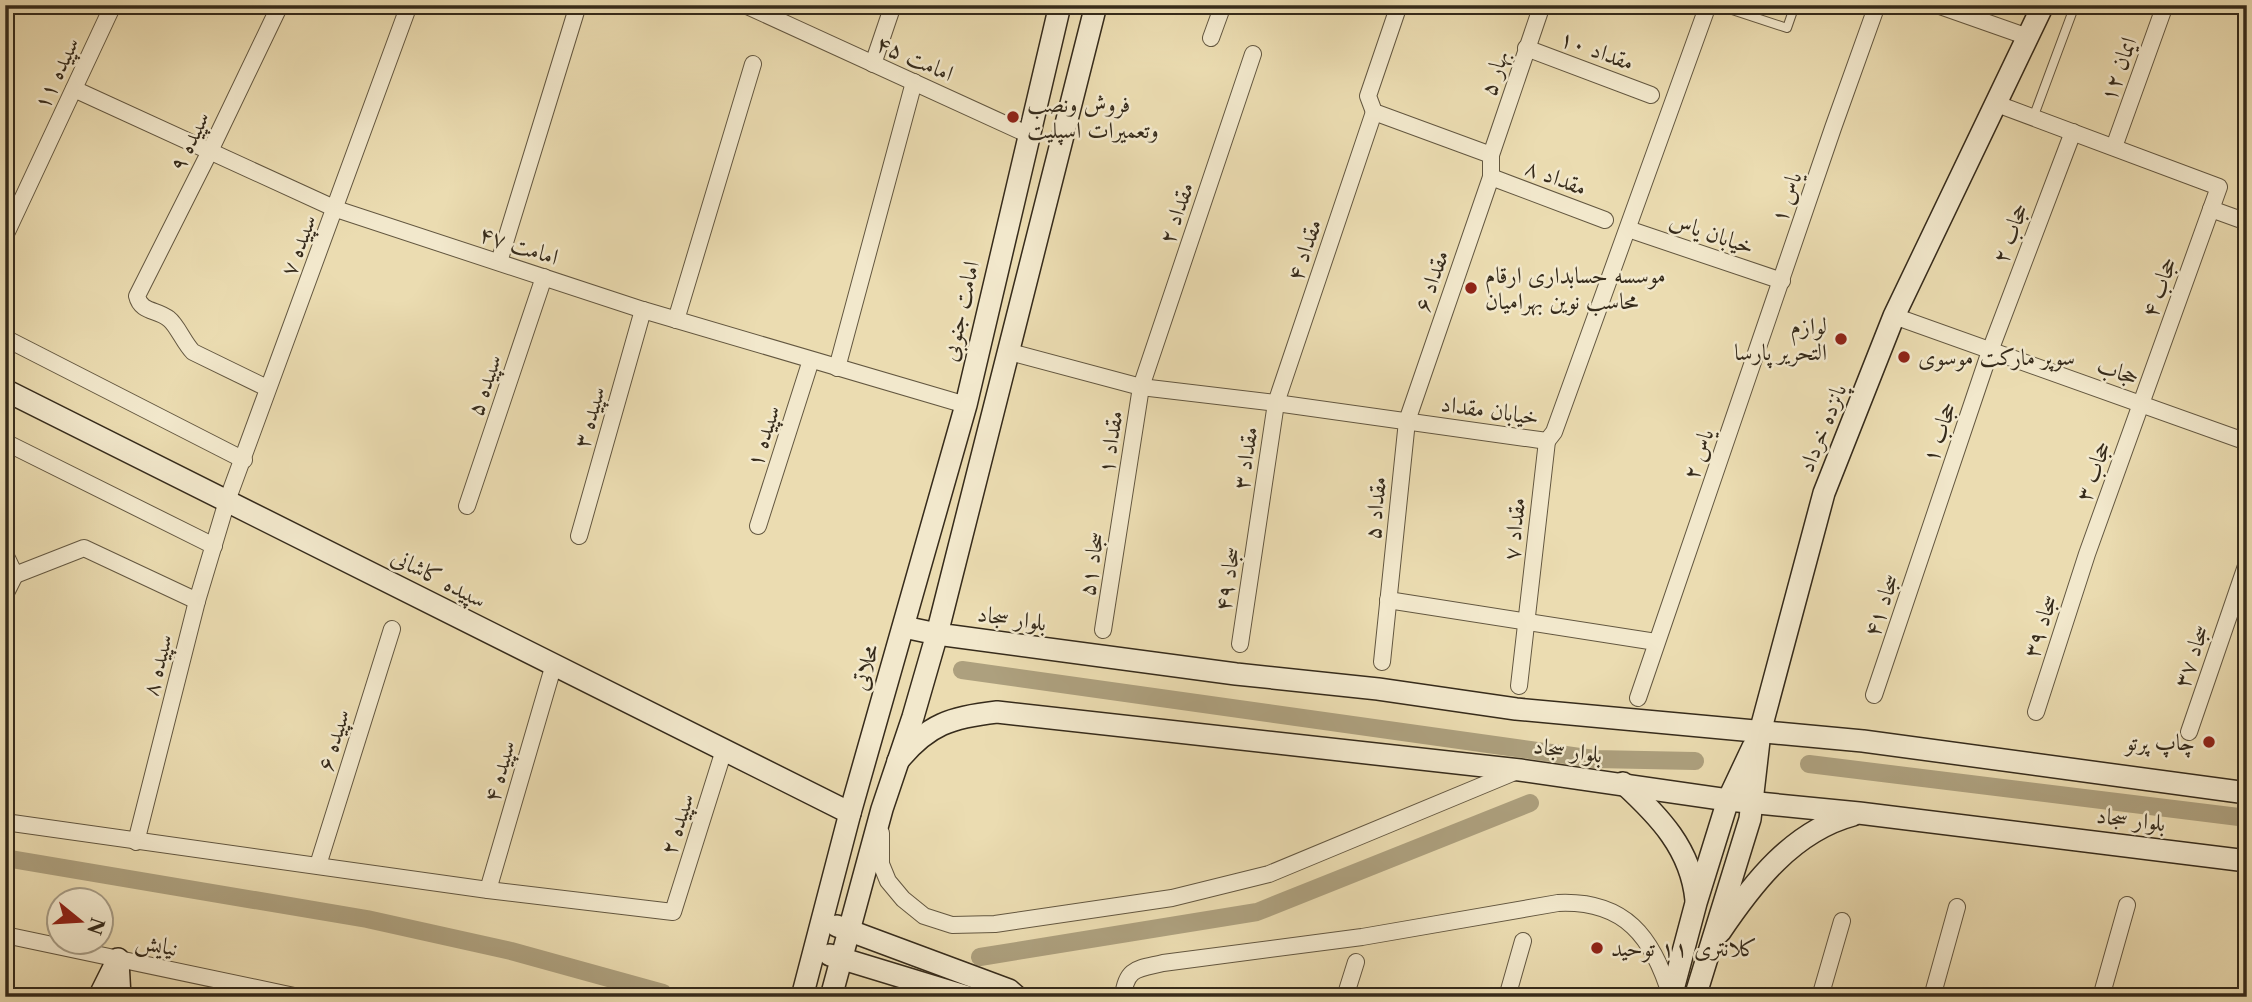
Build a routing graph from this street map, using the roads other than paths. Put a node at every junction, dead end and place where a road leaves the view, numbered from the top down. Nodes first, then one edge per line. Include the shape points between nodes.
1 (113, 5) edge
2 (280, 5) edge
3 (410, 5) edge
4 (579, 5) edge
5 (745, 5) edge
6 (893, 5) edge
7 (1060, 5) edge
8 (1096, 5) edge
9 (1223, 5) edge
10 (1399, 5) edge
11 (1542, 5) edge
12 (1708, 5) edge
13 (1717, 5) edge
14 (1795, 5) edge
15 (1877, 5) edge
16 (2043, 5) edge
17 (2075, 5) edge
18 (2165, 5) edge
19 (1939, 6) edge
20 (2028, 37) junction
21 (1211, 38) dead end
22 (1526, 48) junction
23 (1253, 54) dead end
24 (753, 64) dead end
25 (873, 64) junction
26 (914, 82) junction
27 (74, 89) junction
28 (1651, 95) dead end
29 (1997, 104) junction
30 (1374, 112) junction
31 (2033, 118) junction
32 (2073, 132) junction
33 (1029, 135) junction
34 (2114, 147) junction
35 (211, 151) junction
36 (1491, 155) junction
37 (1491, 177) junction
38 (336, 209) junction
39 (2211, 209) junction
40 (1605, 220) dead end
41 (2247, 222) edge
42 (1628, 229) junction
43 (5, 236) edge
44 (499, 262) junction
45 (544, 277) junction
46 (1782, 281) junction
47 (643, 310) junction
48 (1894, 316) junction
49 (676, 320) junction
50 (5, 338) edge
51 (980, 346) junction
52 (1990, 351) junction
53 (1010, 352) junction
54 (811, 360) junction
55 (837, 368) junction
56 (1141, 387) junction
57 (267, 388) junction
58 (5, 390) edge
59 (1276, 403) junction
60 (2141, 403) junction
61 (965, 405) junction
62 (1408, 421) junction
63 (1546, 441) junction
64 (5, 442) edge
65 (2247, 442) edge
66 (244, 460) junction
67 (228, 501) junction
68 (1123, 504) joint
69 (467, 506) dead end
70 (1259, 520) joint
71 (758, 526) dead end
72 (1931, 528) joint
73 (579, 536) dead end
74 (214, 546) junction
75 (5, 554) edge
76 (2088, 554) joint
77 (2247, 564) edge
78 (15, 575) junction
79 (5, 595) edge
80 (1388, 600) junction
81 (197, 601) junction
82 (1528, 622) junction
83 (904, 627) junction
84 (392, 629) dead end
85 (1103, 630) dead end
86 (937, 634) junction
87 (1656, 642) junction
88 (1240, 644) dead end
89 (1382, 662) dead end
90 (554, 664) junction
91 (1519, 686) dead end
92 (1874, 695) dead end
93 (1638, 698) dead end
94 (2036, 712) dead end
95 (1760, 732) junction
96 (2189, 732) dead end
97 (724, 750) junction
98 (898, 761) junction
99 (1520, 770) junction
100 (1623, 783) junction
101 (2247, 793) edge
102 (1728, 800) junction
103 (1753, 802) junction
104 (882, 809) junction
105 (850, 813) junction
106 (1860, 813) junction
107 (5, 822) edge
108 (136, 842) junction
109 (2247, 861) edge
110 (318, 865) junction
111 (488, 890) junction
112 (1696, 903) junction
113 (2127, 905) dead end
114 (1957, 907) dead end
115 (1842, 921) dead end
116 (821, 922) junction
117 (849, 930) junction
118 (5, 935) edge
119 (1523, 941) dead end
120 (814, 951) junction
121 (1707, 951) junction
122 (842, 958) junction
123 (118, 959) junction
124 (1356, 962) dead end
125 (257, 992) edge
126 (99, 997) edge
127 (120, 997) edge
128 (299, 997) edge
129 (802, 997) edge
130 (831, 997) edge
131 (968, 997) edge
132 (1017, 997) edge
133 (1123, 997) edge
134 (1345, 997) edge
135 (1507, 997) edge
136 (1671, 997) edge
137 (1695, 997) edge
138 (1820, 997) edge
139 (1932, 997) edge
140 (2101, 997) edge

1 - 27 street, سپیده ۱۱
2 - 35 street, سپیده ۹
3 - 38 street, سپیده ۷
4 - 44 street
5 - 25 street, امامت ۴۵
6 - 25 street
7 - 33 main road, امامت جنوبی
8 - 53 main road
9 - 21 street
10 - 30 street via 1368,96
11 - 22 street, بهار ۵
12 - 42 street, خیابان مقداد
13 - 14 lane via 1787,28
15 - 46 street, یاس ۱
16 - 20 main road, پانزده خرداد
17 - 31 lane
18 - 34 street, ایمان ۱۲
19 - 20 street
20 - 29 main road, پانزده خرداد
22 - 28 street, مقداد ۱۰
22 - 36 street, بهار ۵
23 - 56 street, مقداد ۲
24 - 49 street
25 - 26 street, امامت ۴۵
26 - 33 street, امامت ۴۵
26 - 55 street
27 - 35 street, امامت ۴۷
27 - 43 street, سپیده ۱۱
29 - 31 street
29 - 48 main road, پانزده خرداد
30 - 36 street
30 - 59 street, مقداد ۴
31 - 32 street
32 - 34 street
32 - 52 street, حجاب ۲
33 - 51 main road, امامت جنوبی
34 - 39 street, حجاب ۴ via 2219,187
35 - 38 street, امامت ۴۷
35 - 57 street, سپیده ۹ via 137,296 145,309 169,319 193,352
36 - 37 street, مقداد ۶
37 - 40 street, مقداد ۸
37 - 62 street, مقداد ۶
38 - 44 street, امامت ۴۷
38 - 57 street, سپیده ۷
39 - 41 street
39 - 60 street, حجاب ۴
42 - 46 street, خیابان یاس
42 - 63 street, خیابان مقداد via 1554,432
44 - 45 street, امامت ۴۷
45 - 47 street, امامت ۴۷
45 - 69 street, سپیده ۵
46 - 87 street, یاس ۲
47 - 49 street, امامت ۴۷
47 - 73 street, سپیده ۳
48 - 52 street, حجاب
48 - 95 main road, پانزده خرداد via 1824,493
49 - 54 street, امامت ۴۷
50 - 66 street
51 - 53 main road
51 - 61 main road, امامت جنوبی
52 - 60 street, حجاب
52 - 72 street, حجاب ۱
53 - 56 street, خیابان مقداد
53 - 86 main road
54 - 55 street, امامت ۴۷
54 - 71 street, سپیده ۱
55 - 61 street, امامت ۴۷
56 - 59 street, خیابان مقداد
56 - 68 street, مقداد ۱
57 - 66 street, سپیده ۷
58 - 67 main road, سپیده کاشانی
59 - 62 street, خیابان مقداد
59 - 70 street, مقداد ۳
60 - 65 street, حجاب
60 - 76 street, حجاب ۳
61 - 83 main road, امامت جنوبی
62 - 63 street, خیابان مقداد
62 - 80 street, مقداد ۵
63 - 82 street, مقداد ۷
64 - 74 street
66 - 67 street, سپیده ۷
67 - 74 street, سپیده ۸
67 - 90 main road, سپیده کاشانی
68 - 85 street, سجاد ۵۱
70 - 88 street, سجاد ۴۹
72 - 92 street, سجاد ۴۱
74 - 81 street, سپیده ۸
75 - 78 street
76 - 94 street, سجاد ۳۹
77 - 96 street, سجاد ۳۷
78 - 79 street
78 - 81 street via 84,548
80 - 82 street
80 - 89 street, مقداد ۵
81 - 108 street, سپیده ۸
82 - 87 street
82 - 91 street, مقداد ۷
83 - 86 main road, محلاتی
83 - 105 main road, محلاتی
84 - 110 street, سپیده ۶
86 - 95 main road, بلوار سجاد via 1516,709
86 - 98 main road
87 - 93 street, یاس ۲
90 - 97 main road, سپیده کاشانی
90 - 111 street, سپیده ۴
95 - 101 main road, بلوار سجاد via 1863,741
95 - 102 main road, پانزده خرداد
95 - 103 main road, پانزده خرداد
97 - 105 main road, سپیده کاشانی
97 - 111 street, سپیده ۲ via 673,912
98 - 99 main road, بلوار سجاد via 925,733 948,720 997,712
98 - 104 main road
99 - 100 main road, بلوار سجاد
99 - 104 street via 1269,874 1172,898 995,924 952,925 924,916 903,900 881,864
100 - 102 main road, بلوار سجاد
100 - 112 main road via 1671,832 1690,871
102 - 103 main road, بلوار سجاد
102 - 112 main road, پانزده خرداد
103 - 106 main road, بلوار سجاد
103 - 121 main road, پانزده خرداد
104 - 117 main road
105 - 116 main road, محلاتی
106 - 109 main road, بلوار سجاد
106 - 121 main road via 1823,826 1782,856 1748,891
107 - 108 street
108 - 110 street
110 - 111 street
112 - 136 main road, پانزده خرداد
113 - 140 street
114 - 139 street
115 - 138 street
116 - 117 main road
116 - 120 main road, محلاتی
117 - 122 main road
117 - 132 main road via 1009,990
118 - 123 street, نیایش
119 - 135 street
120 - 122 main road
120 - 129 main road, محلاتی
121 - 137 main road, پانزده خرداد
122 - 130 main road
122 - 131 main road
123 - 125 street, نیایش
123 - 126 main road
123 - 127 main road
124 - 134 street
125 - 128 street, نیایش
133 - 136 street via 1127,977 1135,969 1163,963 1583,902 1602,906 1633,926 1657,959

